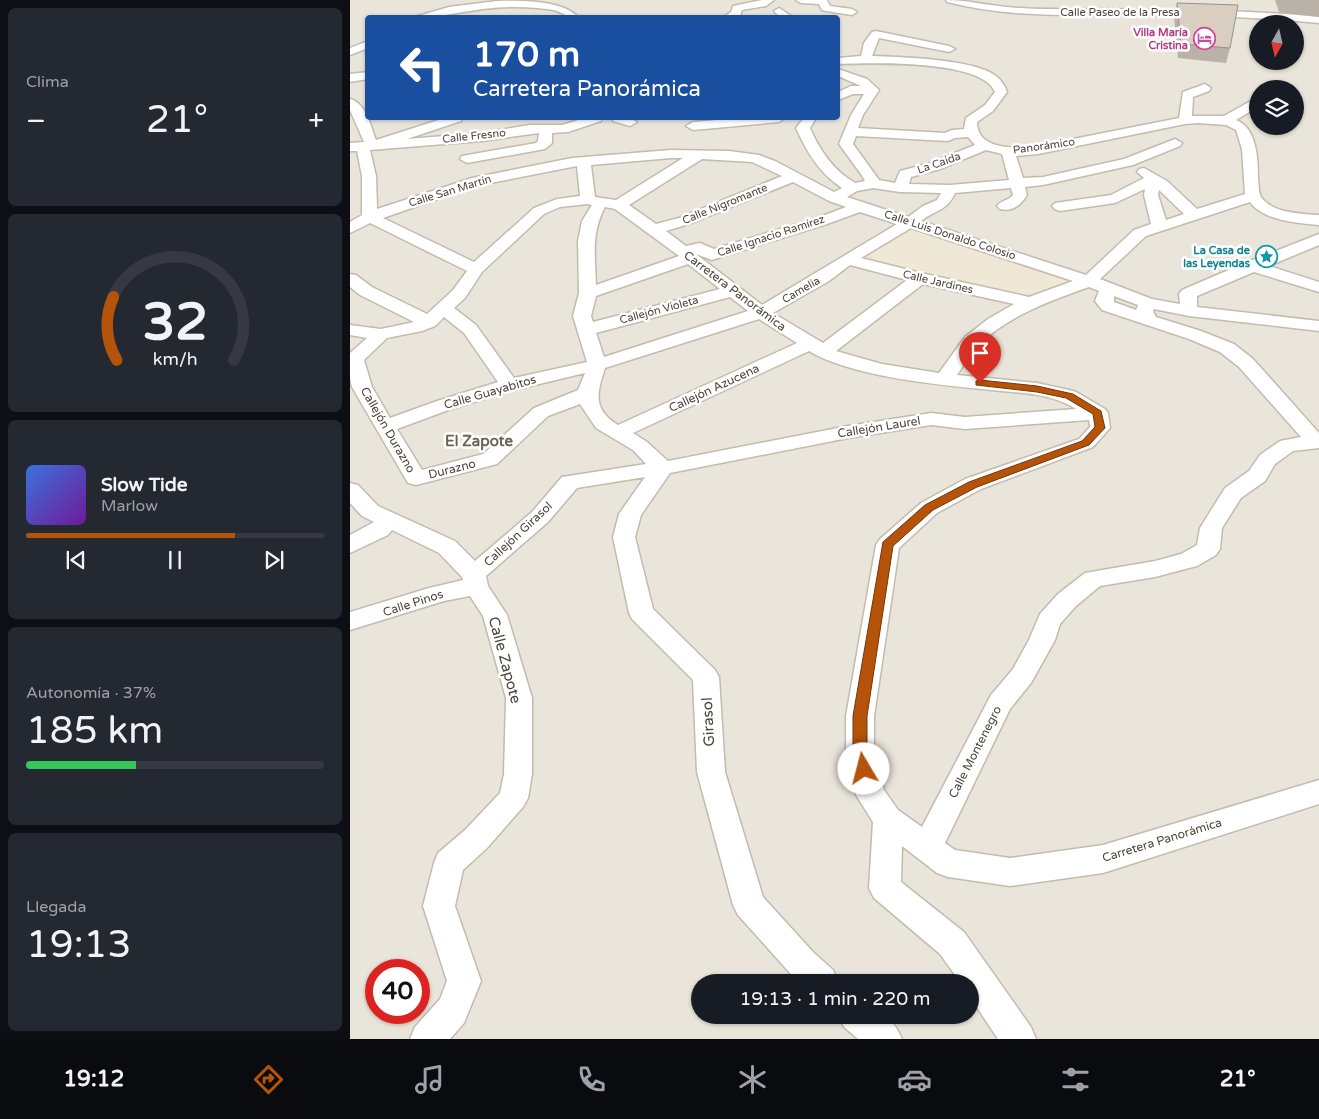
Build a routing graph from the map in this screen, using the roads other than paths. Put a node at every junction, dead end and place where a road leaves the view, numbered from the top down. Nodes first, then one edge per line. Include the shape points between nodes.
1 (769, 0) edge
2 (801, 0) edge
3 (951, 0) edge
4 (832, 8) junction
5 (779, 12) dead end
6 (852, 12) dead end
7 (429, 15) edge
8 (572, 15) edge
9 (733, 15) edge
10 (784, 15) edge
11 (823, 15) edge
12 (1319, 20) edge
13 (350, 42) edge
14 (365, 42) edge
15 (365, 44) edge
16 (949, 49) dead end
17 (350, 52) edge
18 (866, 59) junction
19 (840, 61) edge
20 (840, 73) edge
21 (365, 76) edge
22 (350, 78) edge
23 (1205, 88) dead end
24 (870, 94) junction
25 (840, 95) edge
26 (1244, 95) dead end
27 (1249, 97) edge
28 (350, 103) edge
29 (1249, 106) edge
30 (450, 120) edge
31 (590, 120) edge
32 (758, 120) edge
33 (809, 120) edge
34 (1185, 120) junction
35 (1225, 121) junction
36 (693, 126) dead end
37 (1147, 128) junction
38 (546, 130) junction
39 (850, 132) junction
40 (971, 132) junction
41 (986, 146) junction
42 (362, 147) edge
43 (1008, 151) junction
44 (700, 154) junction
45 (467, 159) dead end
46 (584, 161) junction
47 (1128, 162) junction
48 (794, 176) junction
49 (1154, 179) junction
50 (873, 184) junction
51 (1016, 184) junction
52 (853, 188) junction
53 (900, 188) junction
54 (950, 188) junction
55 (1253, 196) junction
56 (834, 198) junction
57 (602, 202) junction
58 (861, 206) junction
59 (1005, 206) dead end
60 (1060, 206) dead end
61 (1319, 210) edge
62 (1284, 215) junction
63 (1195, 216) junction
64 (370, 217) junction
65 (1319, 220) edge
66 (911, 222) junction
67 (1160, 227) junction
68 (350, 228) edge
69 (654, 229) junction
70 (1319, 239) edge
71 (1299, 247) junction
72 (1319, 253) edge
73 (686, 254) junction
74 (847, 259) junction
75 (1252, 266) junction
76 (476, 269) junction
77 (920, 278) junction
78 (350, 279) edge
79 (1089, 281) junction
80 (1319, 287) edge
81 (733, 291) junction
82 (588, 293) junction
83 (1030, 302) junction
84 (1190, 311) junction
85 (1149, 312) junction
86 (761, 313) junction
87 (437, 315) junction
88 (1319, 326) edge
89 (350, 330) edge
90 (585, 330) junction
91 (381, 334) junction
92 (816, 348) junction
93 (597, 365) junction
94 (944, 380) junction
95 (509, 385) junction
96 (587, 394) junction
97 (1098, 413) junction
98 (385, 427) junction
99 (619, 432) junction
100 (1317, 442) edge
101 (663, 468) junction
102 (416, 478) joint
103 (350, 490) edge
104 (387, 520) junction
105 (350, 545) edge
106 (475, 580) junction
107 (350, 621) edge
108 (1319, 792) edge
109 (888, 819) junction
110 (927, 848) junction
111 (813, 974) edge
112 (867, 1024) edge
113 (427, 1039) edge
114 (885, 1039) edge
115 (1019, 1039) edge

1 - 9 street via 737,8
2 - 4 street via 823,1 826,8
3 - 12 street, Calle Paseo de la Presa via 1038,12 1251,14
4 - 6 street
4 - 11 street
5 - 10 street
7 - 8 street via 479,3 516,1 562,9
13 - 14 street
15 - 17 street
16 - 18 street via 876,34
18 - 19 street
18 - 40 street via 929,63 990,78 998,84 1001,92 989,108 971,121
20 - 24 street via 863,82
21 - 22 street
23 - 34 street via 1187,95
24 - 25 street
24 - 39 street
26 - 27 street
28 - 42 street via 358,111
29 - 35 street
30 - 42 street
31 - 38 street, Calle Fresno via 563,129
32 - 36 street
33 - 52 street via 803,128 809,143 840,182
34 - 35 street, Panorámico via 1207,118
34 - 37 street, Panorámico
35 - 55 street via 1239,126 1243,132
37 - 43 street, Panorámico
37 - 47 street via 1175,143
38 - 42 street, Calle Fresno
38 - 45 street via 545,143 540,146
39 - 40 street via 948,137
39 - 50 street via 846,144
40 - 41 street
41 - 43 street, Panorámico
41 - 53 street, La Caida via 905,174
42 - 64 street via 363,179
43 - 51 street
44 - 46 street, Calle Luis Donaldo Colosio
44 - 48 street, Calle Luis Donaldo Colosio via 754,158
44 - 57 street
46 - 57 street
46 - 64 street, Calle San Martín via 472,182
47 - 49 street
47 - 51 street
48 - 56 street, Calle Luis Donaldo Colosio
48 - 69 street, Calle Nigromante via 684,221
49 - 60 street via 1115,199
49 - 63 street
49 - 67 street via 1151,195
50 - 52 street
50 - 53 street
51 - 54 street
51 - 59 street via 1020,195 1015,202
52 - 56 street
53 - 54 street
54 - 66 street, Camelia via 943,203
55 - 62 street via 1262,206
55 - 63 street
56 - 58 street, Calle Luis Donaldo Colosio
57 - 69 street, Carretera Panorámica
57 - 76 street via 557,203 539,211
57 - 82 street via 590,221 586,241
58 - 66 street, Calle Luis Donaldo Colosio
58 - 73 street, Calle Ignacio Ramírez via 712,255 700,248
61 - 62 street
62 - 65 street
63 - 67 street
64 - 68 street, Calle San Martín
64 - 76 street
66 - 74 street, Camelia
66 - 79 street, Calle Luis Donaldo Colosio
67 - 79 street via 1140,233
69 - 73 street, Carretera Panorámica
70 - 71 street
71 - 72 street
71 - 75 street
73 - 81 street, Carretera Panorámica
73 - 82 street, Calle Ignacio Ramírez
74 - 77 street, Calle Jardines
74 - 86 street, Camelia
75 - 80 street
75 - 84 street via 1188,294
76 - 87 street via 459,294
77 - 83 street, Calle Jardines
77 - 92 street, Callejón Azucena
78 - 87 street via 366,291
79 - 83 street
79 - 85 street, Calle Luis Donaldo Colosio via 1109,288 1104,301 1108,306
81 - 86 street, Carretera Panorámica
81 - 90 street, Callejón Violeta
82 - 90 street via 582,316
83 - 94 street via 971,341
84 - 85 street
84 - 88 street
85 - 100 street via 1227,348 1246,363
86 - 92 street, Carretera Panorámica
86 - 93 street, Camelia
87 - 91 street via 416,327
87 - 95 street via 470,329
89 - 91 street
90 - 93 street
91 - 98 street, Callejón Durazno via 354,359 362,387
92 - 94 street, Carretera Panorámica via 880,369
92 - 99 street, Callejón Azucena
93 - 95 street, Calle Guayabitos
93 - 96 street
94 - 97 street, Carretera Panorámica via 1061,394
95 - 98 street, Calle Guayabitos
96 - 99 street via 591,407 603,424
96 - 102 street, Durazno via 541,412 490,459
97 - 101 street, Callejón Laurel via 965,423 931,419
97 - 109 street, Carretera Panorámica via 1100,428 1086,443 973,484 929,508 888,545 860,716 860,756 871,795
98 - 102 street, Callejón Durazno
99 - 101 street
100 - 110 street, Calle Montenegro via 1287,445 1267,460 1257,476 1233,493 1211,528 1208,549 1190,560 1093,579 1067,600 1049,620 1022,676 1000,702
101 - 106 street, Callejón Girasol via 570,482 540,517
101 - 111 street, Girasol via 630,514 624,537 641,613 706,677 711,772 748,905
103 - 104 street, Calle Zapote via 370,511
104 - 105 street via 380,530
104 - 106 street, Calle Zapote via 448,547
106 - 107 street, Calle Pinos via 460,588
106 - 113 street, Calle Zapote via 495,615 518,698 518,774 513,798 449,863 439,906 464,981 452,1011
108 - 110 street, Carretera Panorámica via 1103,859 1010,872 948,863
109 - 110 street, Carretera Panorámica
109 - 115 street via 885,888 952,943
112 - 114 street

